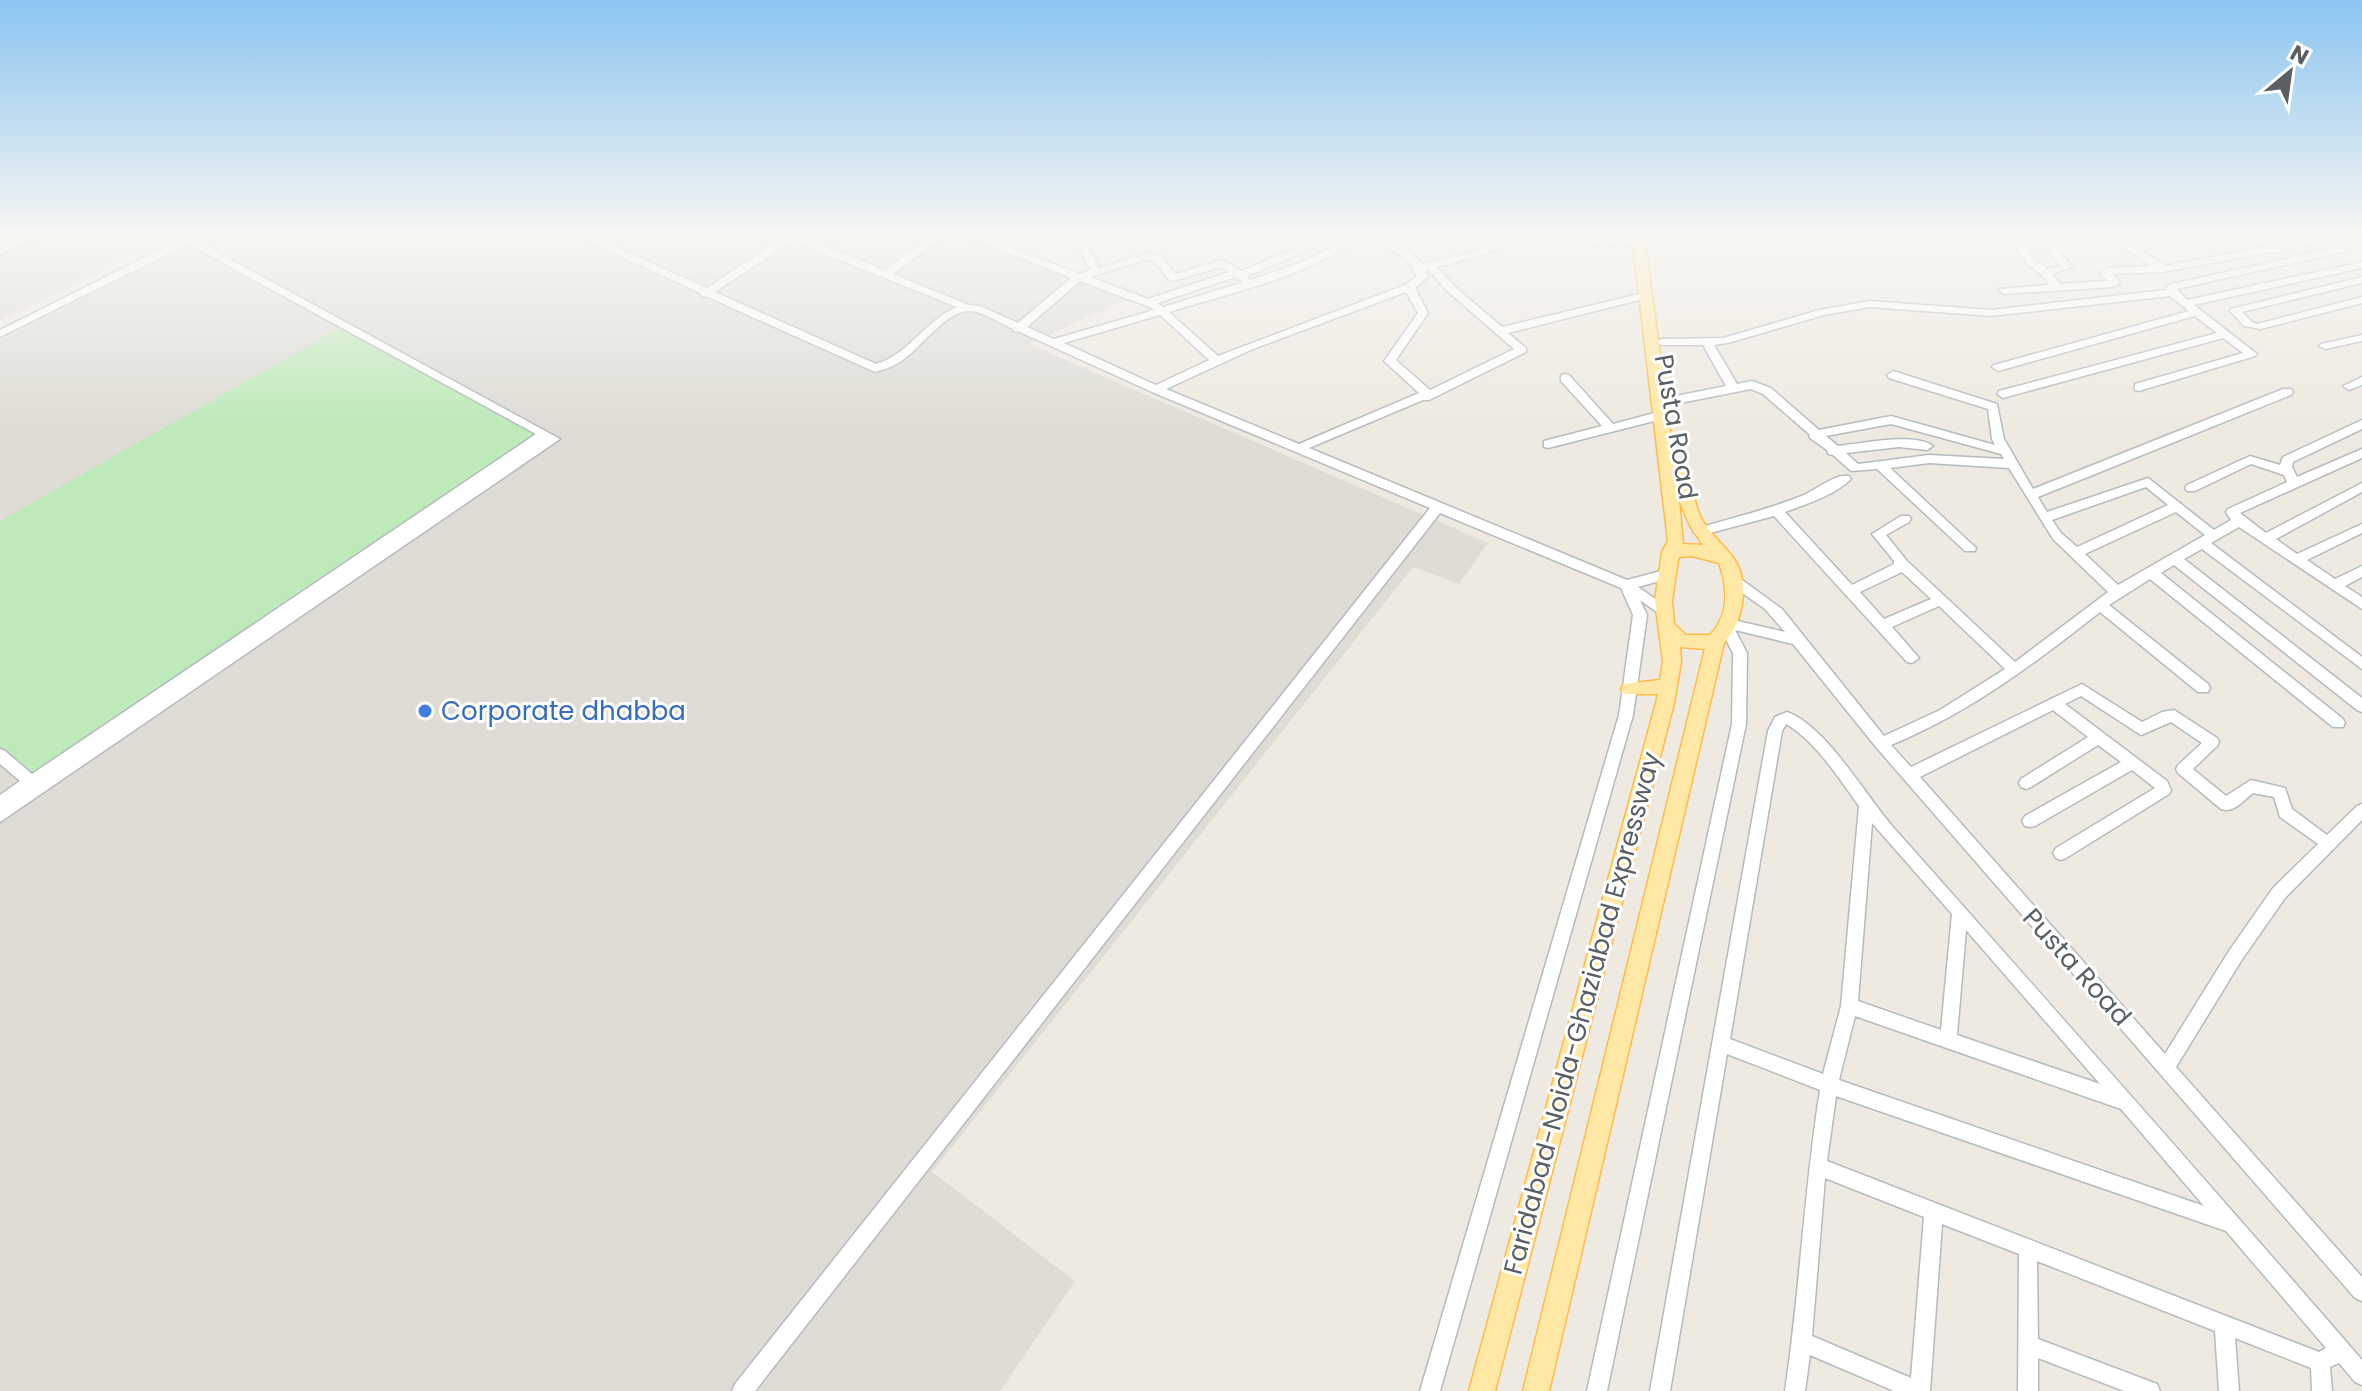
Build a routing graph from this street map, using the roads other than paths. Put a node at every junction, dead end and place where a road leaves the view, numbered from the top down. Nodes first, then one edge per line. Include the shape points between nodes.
1 (55, 300) edge
2 (66, 300) edge
3 (301, 300) edge
4 (719, 300) edge
5 (950, 300) edge
6 (1052, 300) edge
7 (1139, 300) edge
8 (1159, 300) edge
9 (1186, 300) edge
10 (1372, 300) edge
11 (1416, 300) edge
12 (1464, 300) edge
13 (1627, 300) edge
14 (1648, 300) edge
15 (1653, 300) edge
16 (2073, 300) edge
17 (2118, 300) edge
18 (2182, 300) edge
19 (2202, 300) edge
20 (2281, 300) edge
21 (2358, 301) edge
22 (1148, 303) junction
23 (2187, 303) junction
24 (2078, 305) junction
25 (964, 306) junction
26 (1161, 310) junction
27 (2198, 312) junction
28 (0, 326) edge
29 (1018, 329) junction
30 (1501, 331) junction
31 (0, 334) edge
32 (2225, 334) junction
33 (2362, 338) edge
34 (1661, 342) junction
35 (1707, 342) junction
36 (1053, 343) junction
37 (2325, 346) dead end
38 (1215, 360) junction
39 (1998, 367) dead end
40 (1893, 375) dead end
41 (1565, 378) dead end
42 (2362, 381) edge
43 (2349, 386) dead end
44 (2139, 387) dead end
45 (1733, 388) junction
46 (1156, 389) junction
47 (2287, 392) dead end
48 (2003, 394) dead end
49 (1425, 397) junction
50 (1664, 405) junction
51 (2362, 424) edge
52 (1610, 428) junction
53 (1814, 435) junction
54 (1548, 444) dead end
55 (1927, 446) dead end
56 (1302, 447) junction
57 (1832, 451) junction
58 (2004, 451) junction
59 (2362, 453) edge
60 (1879, 464) junction
61 (2012, 464) junction
62 (2291, 477) junction
63 (1845, 479) dead end
64 (2362, 487) edge
65 (2191, 488) dead end
66 (2030, 495) junction
67 (2178, 506) junction
68 (1438, 507) junction
69 (1778, 512) junction
70 (1674, 513) joint
71 (2044, 518) junction
72 (1905, 519) dead end
73 (2239, 521) junction
74 (2362, 528) edge
75 (1699, 532) junction
76 (2266, 539) junction
77 (2208, 540) junction
78 (1970, 548) dead end
79 (1670, 552) junction
80 (2076, 553) junction
81 (1726, 559) junction
82 (2175, 559) junction
83 (2298, 559) junction
84 (1902, 564) junction
85 (2362, 571) edge
86 (2151, 572) junction
87 (1665, 575) junction
88 (1733, 580) junction
89 (1626, 585) junction
90 (2335, 585) junction
91 (1851, 591) junction
92 (2117, 592) junction
93 (1940, 600) junction
94 (2362, 604) edge
95 (2100, 605) junction
96 (1666, 611) junction
97 (1882, 626) junction
98 (1724, 631) junction
99 (1670, 634) junction
100 (1797, 640) junction
101 (1912, 658) dead end
102 (2362, 664) edge
103 (2014, 669) junction
104 (1668, 686) junction
105 (2203, 688) dead end
106 (1630, 689) junction
107 (2054, 703) junction
108 (2362, 706) edge
109 (2338, 723) dead end
110 (2099, 737) junction
111 (1881, 743) junction
112 (0, 755) edge
113 (2132, 763) junction
114 (1909, 775) junction
115 (2026, 783) dead end
116 (35, 786) junction
117 (0, 803) edge
118 (1866, 808) junction
119 (2362, 810) edge
120 (0, 816) edge
121 (2030, 821) dead end
122 (2329, 844) junction
123 (2061, 853) dead end
124 (1960, 911) junction
125 (1849, 1006) junction
126 (1948, 1041) junction
127 (1720, 1043) junction
128 (2167, 1066) junction
129 (1829, 1085) junction
130 (2125, 1102) junction
131 (1817, 1166) junction
132 (1934, 1212) junction
133 (2227, 1222) junction
134 (2028, 1248) junction
135 (2362, 1291) edge
136 (2224, 1327) junction
137 (1802, 1342) junction
138 (2028, 1345) junction
139 (2341, 1351) junction
140 (2320, 1362) junction
141 (2362, 1375) edge
142 (742, 1391) edge
143 (1430, 1391) edge
144 (1482, 1391) edge
145 (1536, 1391) edge
146 (1597, 1391) edge
147 (1660, 1391) edge
148 (1795, 1391) edge
149 (1919, 1391) edge
150 (2028, 1391) edge
151 (2150, 1391) edge
152 (2229, 1391) edge
153 (2322, 1391) edge

1 - 28 street
2 - 31 street
3 - 116 street via 549,437
4 - 25 street via 875,368 885,367
5 - 25 street
6 - 29 street
7 - 22 street
8 - 22 street
9 - 26 street
10 - 38 street
11 - 49 street via 1423,313 1390,361 1426,390
12 - 30 street
13 - 30 street
14 - 50 main road, Pusta Road
15 - 34 main road, Pusta Road
16 - 24 street
17 - 24 street
18 - 23 street
19 - 23 street
20 - 21 street via 2235,311 2257,327
22 - 26 street
23 - 27 street
24 - 35 street via 1991,313 1870,304
25 - 29 street
26 - 36 street
26 - 38 street
27 - 32 street
27 - 39 street
29 - 36 street
30 - 49 street via 1522,350
32 - 44 street via 2250,357
32 - 48 street
33 - 37 street
34 - 35 street
34 - 50 main road, Pusta Road
35 - 45 street
36 - 46 street
38 - 46 street
40 - 58 street via 1993,407 1993,424
41 - 52 street
42 - 43 street
45 - 50 street
45 - 53 street via 1763,388
46 - 56 street
47 - 66 street
49 - 56 street
50 - 52 street
50 - 70 main road, Pusta Road
50 - 75 main road, Pusta Road
51 - 62 street via 2287,460
52 - 54 street
53 - 57 street
53 - 58 street via 1891,420
55 - 57 street via 1884,444
56 - 68 street
57 - 60 street via 1855,468
58 - 61 street
59 - 62 street
60 - 61 street via 1929,459
60 - 78 street
61 - 66 street
62 - 65 street via 2250,460
62 - 73 street via 2235,510
63 - 69 street
64 - 76 street
66 - 71 street
67 - 71 street via 2148,482
67 - 77 street
67 - 80 street
68 - 89 street
68 - 142 street
69 - 75 street
69 - 91 street
70 - 79 main road, Faridabad-Noida-Ghaziabad Expressway via 1676,541
71 - 80 street
72 - 84 street via 1878,534
73 - 76 street
73 - 77 street
74 - 83 street
75 - 81 main road, Pusta Road
76 - 83 street
77 - 82 street
77 - 102 street
79 - 81 main road via 1709,550
79 - 87 main road, Faridabad-Noida-Ghaziabad Expressway
80 - 92 street
81 - 88 main road, Faridabad-Noida-Ghaziabad Expressway
82 - 86 street
82 - 108 street
83 - 90 street
84 - 91 street
84 - 93 street
85 - 90 street
86 - 92 street
86 - 109 street
87 - 89 street
87 - 96 main road, Faridabad-Noida-Ghaziabad Expressway
88 - 98 main road, Faridabad-Noida-Ghaziabad Expressway
88 - 100 street, Pusta Road via 1761,597 1789,624
89 - 96 street
89 - 106 street via 1640,615
90 - 94 street
91 - 97 street
92 - 95 street
93 - 97 street
93 - 103 street
95 - 103 street
95 - 105 street
96 - 99 main road, Faridabad-Noida-Ghaziabad Expressway
97 - 101 street
98 - 99 main road via 1687,643
98 - 100 street
98 - 145 main road, Faridabad-Noida-Ghaziabad Expressway
98 - 146 street via 1740,663 1739,724
99 - 104 main road, Faridabad-Noida-Ghaziabad Expressway
100 - 111 street, Pusta Road
103 - 111 street via 1920,729
104 - 106 main road
104 - 144 main road, Faridabad-Noida-Ghaziabad Expressway
106 - 143 street
107 - 110 street
107 - 114 street
107 - 122 street via 2082,689 2141,729 2167,716 2180,719 2212,742 2183,769 2226,805 2251,786 2280,792 2285,813
110 - 113 street
110 - 115 street
111 - 114 street, Pusta Road
112 - 116 street
113 - 121 street
113 - 123 street via 2162,785 2162,793
114 - 128 street, Pusta Road
116 - 117 street
116 - 120 street
118 - 124 street
118 - 125 street
118 - 127 street via 1806,729 1787,718 1780,721
119 - 122 street
122 - 128 street via 2279,893
124 - 126 street
124 - 130 street
125 - 126 street
125 - 129 street
126 - 130 street
127 - 129 street
127 - 147 street
128 - 135 street, Pusta Road
129 - 131 street
129 - 133 street
130 - 133 street
131 - 132 street
131 - 137 street
132 - 134 street
132 - 149 street
133 - 139 street
134 - 136 street
134 - 138 street
136 - 140 street
136 - 152 street
137 - 148 street
137 - 149 street
138 - 150 street
138 - 151 street
139 - 140 street
139 - 141 street
140 - 153 street

